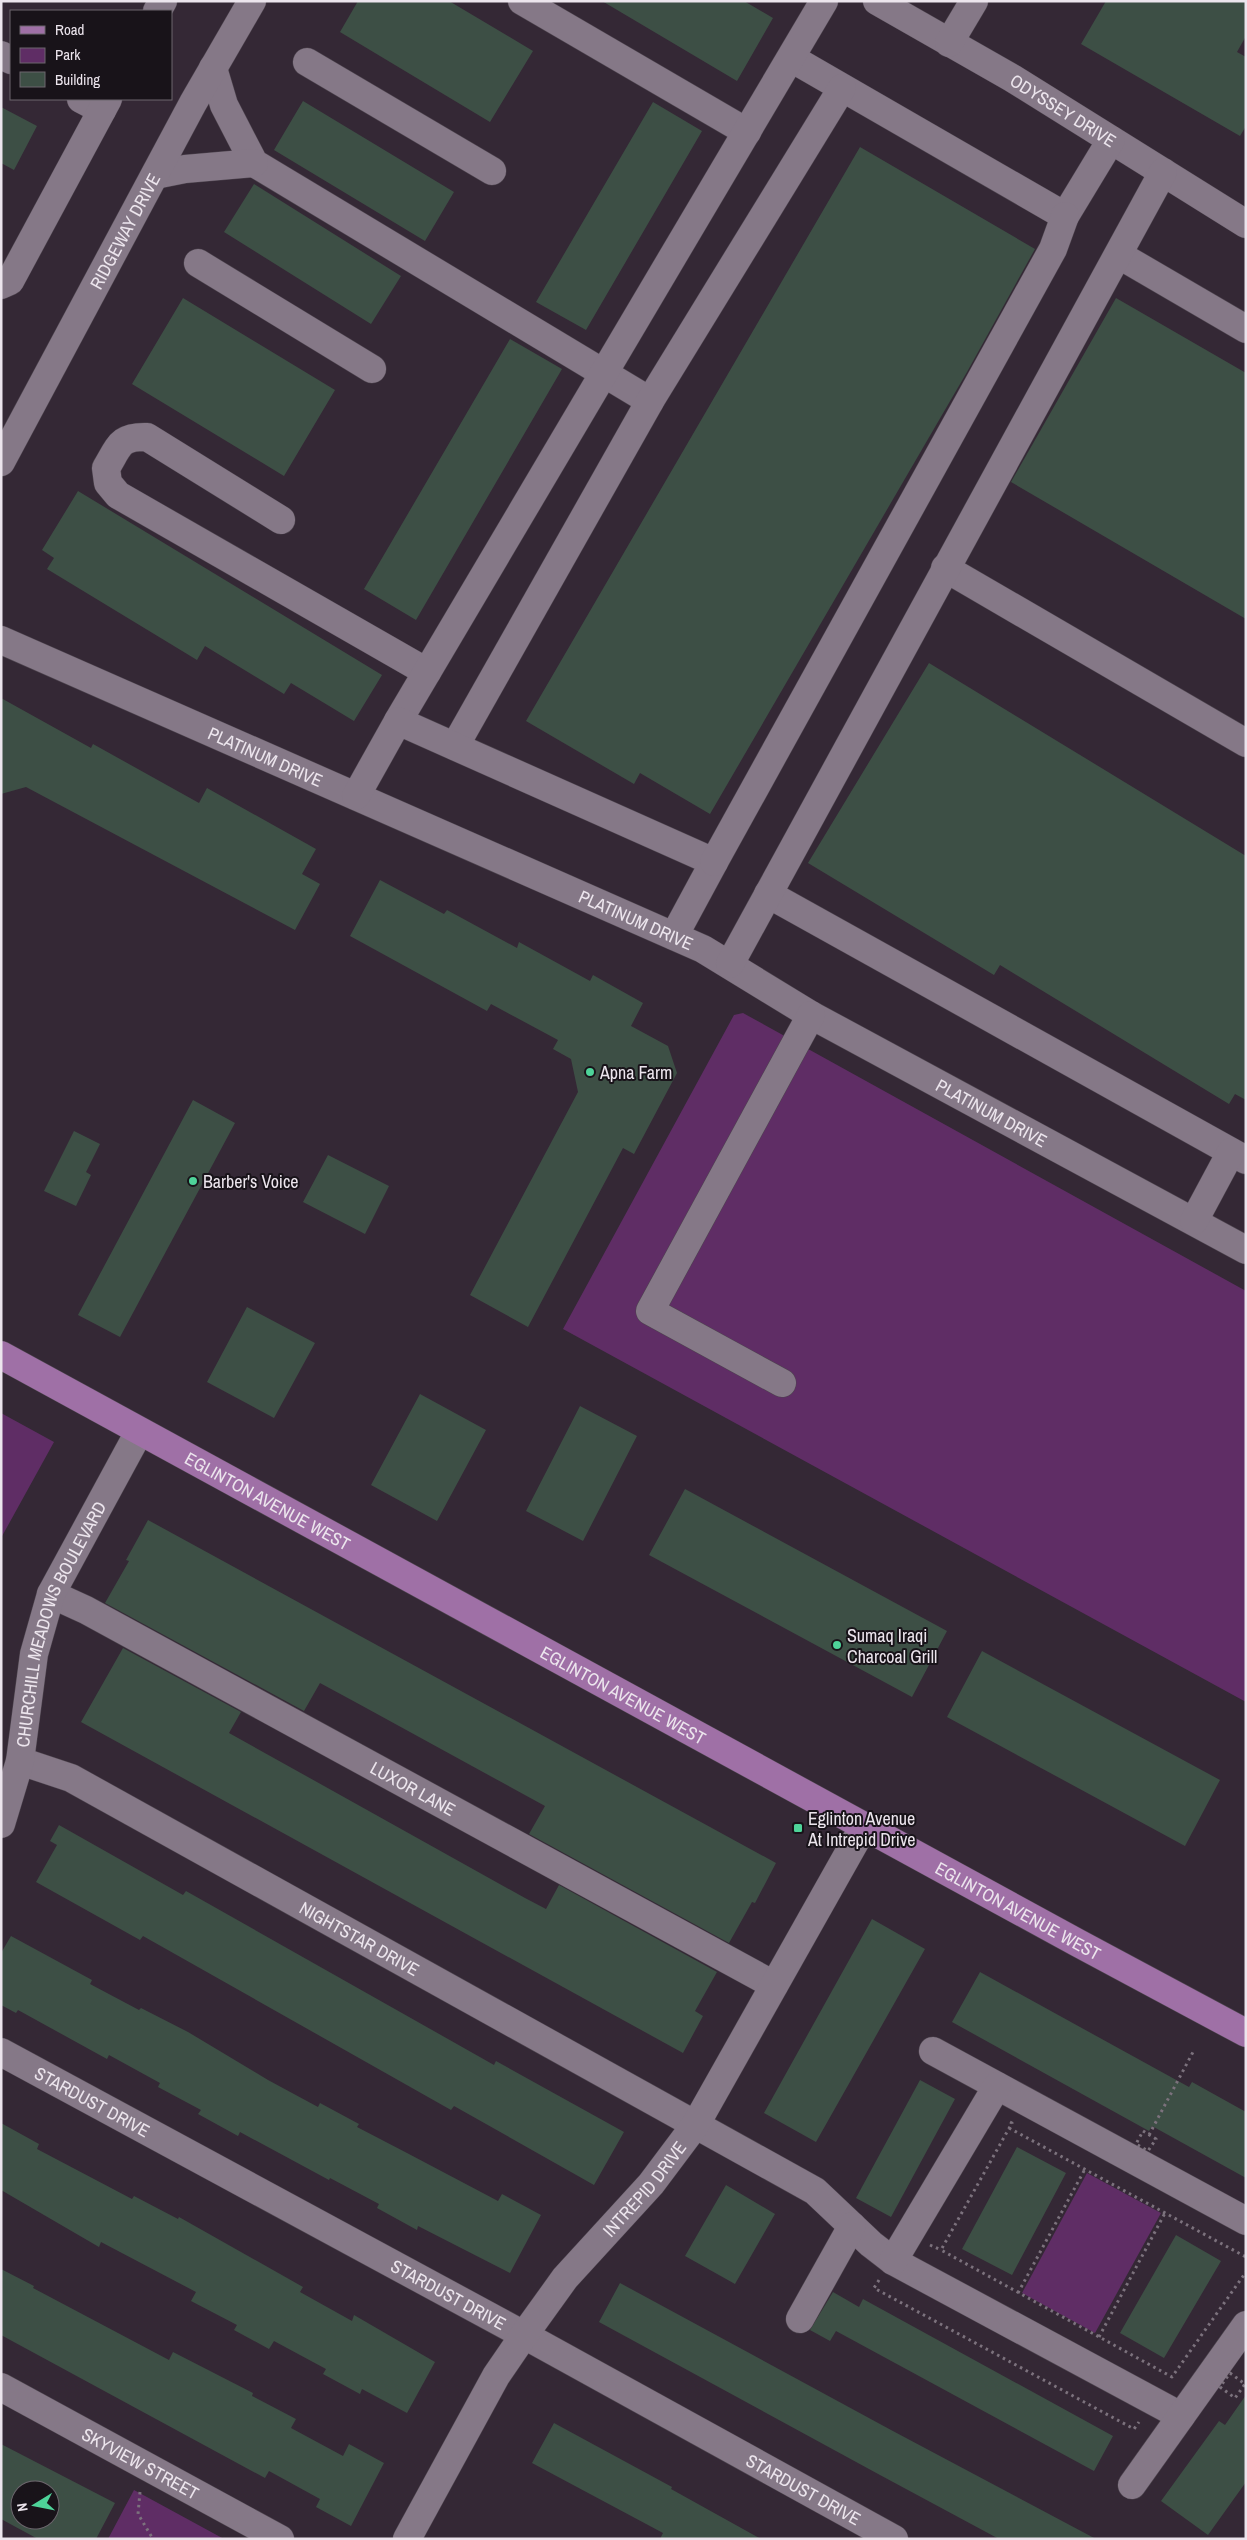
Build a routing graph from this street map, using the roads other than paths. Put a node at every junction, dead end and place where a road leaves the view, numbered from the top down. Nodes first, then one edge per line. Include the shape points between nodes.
1 (252, 1) edge
2 (522, 1) edge
3 (824, 1) edge
4 (877, 1) edge
5 (974, 1) edge
6 (949, 43) junction
7 (791, 58) junction
8 (307, 62) dead end
9 (213, 68) junction
10 (842, 88) junction
11 (97, 103) edge
12 (747, 132) junction
13 (1111, 140) junction
14 (254, 163) junction
15 (492, 171) dead end
16 (1163, 172) junction
17 (155, 175) junction
18 (1065, 216) junction
19 (1246, 224) edge
20 (1119, 255) junction
21 (198, 263) dead end
22 (1, 285) edge
23 (1246, 329) edge
24 (372, 369) dead end
25 (603, 374) junction
26 (650, 401) junction
27 (1, 462) edge
28 (281, 520) dead end
29 (945, 568) junction
30 (1, 640) edge
31 (427, 672) junction
32 (398, 721) junction
33 (1246, 743) edge
34 (455, 746) junction
35 (356, 796) junction
36 (714, 862) junction
37 (768, 894) junction
38 (674, 936) junction
39 (730, 964) junction
40 (811, 1015) junction
41 (1238, 1156) edge
42 (1194, 1221) junction
43 (1246, 1250) edge
44 (1, 1355) edge
45 (782, 1383) dead end
46 (139, 1432) junction
47 (51, 1594) junction
48 (20, 1761) junction
49 (1, 1824) edge
50 (864, 1826) junction
51 (774, 1985) junction
52 (1246, 2033) edge
53 (933, 2051) dead end
54 (1, 2052) edge
55 (991, 2097) junction
56 (696, 2124) junction
57 (1246, 2221) edge
58 (852, 2226) junction
59 (888, 2267) junction
60 (800, 2319) dead end
61 (1246, 2325) edge
62 (524, 2335) junction
63 (1, 2387) edge
64 (1181, 2416) junction
65 (1132, 2486) dead end
66 (280, 2539) edge
67 (407, 2539) edge
68 (894, 2539) edge

1 - 9 street, RIDGEWAY DRIVE
2 - 12 street
3 - 7 street
4 - 6 street, ODYSSEY DRIVE
5 - 6 street
6 - 13 street, ODYSSEY DRIVE
7 - 10 street
7 - 12 street
8 - 15 street
9 - 14 street via 224,105
9 - 17 street, RIDGEWAY DRIVE
10 - 18 street
10 - 26 street
11 - 22 street via 10,280
12 - 25 street
13 - 16 street, ODYSSEY DRIVE
13 - 18 street
14 - 17 street
14 - 25 street
16 - 19 street, ODYSSEY DRIVE
16 - 20 street
17 - 27 street, RIDGEWAY DRIVE
18 - 36 street via 1053,249
20 - 23 street
20 - 29 street via 1091,300
21 - 24 street
25 - 26 street
25 - 31 street
26 - 34 street
28 - 31 street via 147,437 131,436 124,440 106,468 108,483 118,495
29 - 33 street
29 - 37 street
30 - 35 street, PLATINUM DRIVE
31 - 32 street
32 - 34 street
32 - 35 street
34 - 36 street
35 - 38 street, PLATINUM DRIVE
36 - 38 street
37 - 39 street
37 - 41 street
38 - 39 street, PLATINUM DRIVE
39 - 40 street, PLATINUM DRIVE
40 - 42 street, PLATINUM DRIVE
40 - 45 street via 650,1312
41 - 42 street
42 - 43 street, PLATINUM DRIVE
44 - 46 main road, EGLINTON AVENUE WEST
46 - 47 street, CHURCHILL MEADOWS BOULEVARD
46 - 50 main road, EGLINTON AVENUE WEST
47 - 48 street, CHURCHILL MEADOWS BOULEVARD via 34,1654
47 - 51 street, LUXOR LANE via 86,1610
48 - 49 street, CHURCHILL MEADOWS BOULEVARD
48 - 56 street, NIGHTSTAR DRIVE via 71,1778
50 - 51 street, INTREPID DRIVE
50 - 52 main road, EGLINTON AVENUE WEST
51 - 56 street, INTREPID DRIVE
53 - 55 street
54 - 62 street, STARDUST DRIVE
55 - 57 street
55 - 59 street
56 - 58 street, NIGHTSTAR DRIVE via 815,2191
56 - 62 street, INTREPID DRIVE via 652,2184 565,2278
58 - 59 street, NIGHTSTAR DRIVE
58 - 60 street
59 - 64 street, NIGHTSTAR DRIVE
61 - 64 street
62 - 67 street, INTREPID DRIVE via 496,2376
62 - 68 street, STARDUST DRIVE
63 - 66 street, SKYVIEW STREET
64 - 65 street

